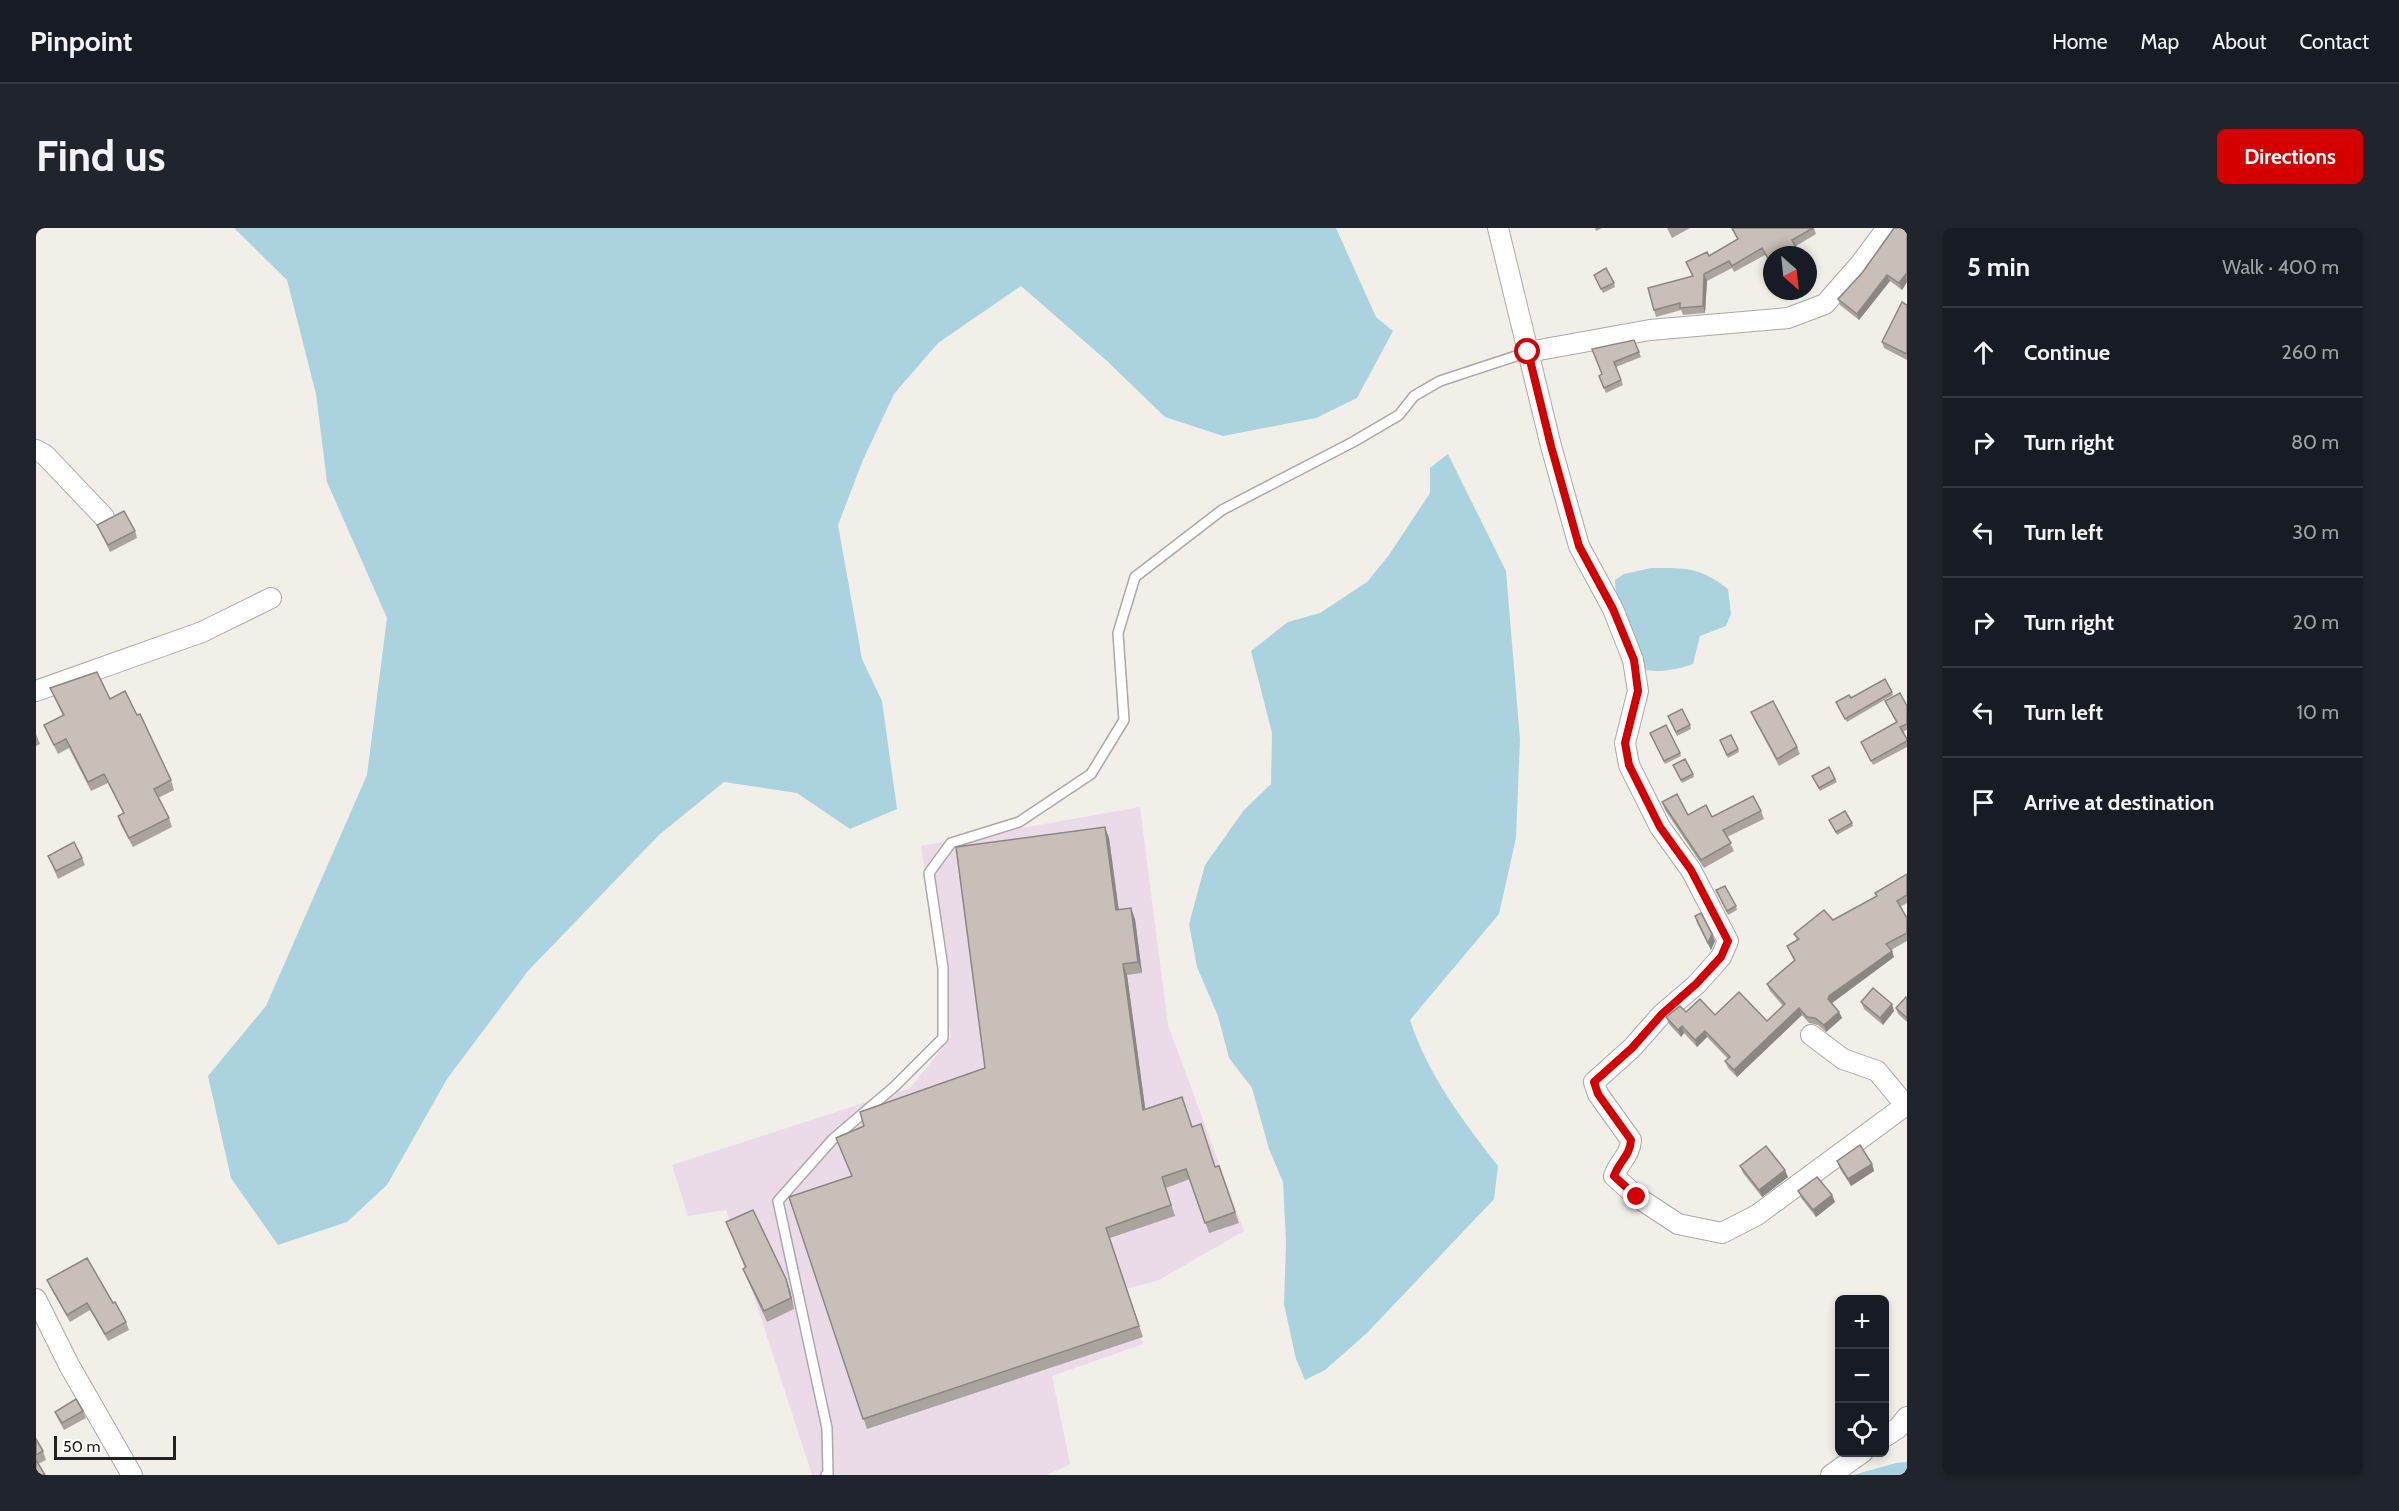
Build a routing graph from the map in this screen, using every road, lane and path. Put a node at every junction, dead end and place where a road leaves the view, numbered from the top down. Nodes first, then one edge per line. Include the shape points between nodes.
1 (1498, 228) edge
2 (1887, 228) edge
3 (1528, 352) junction
4 (36, 450) edge
5 (104, 517) dead end
6 (271, 598) dead end
7 (36, 691) edge
8 (1811, 1035) dead end
9 (1906, 1106) edge
10 (36, 1299) edge
11 (1907, 1417) edge
12 (1889, 1434) edge
13 (1856, 1457) edge
14 (132, 1475) edge
15 (826, 1475) edge
16 (1831, 1475) edge

1 - 3 street
2 - 3 street via 1825,304 1788,318 1650,330
3 - 9 street via 1579,546 1613,609 1634,660 1638,691 1625,743 1629,765 1660,827 1691,870 1728,941 1721,957 1696,984 1594,1082 1598,1094 1631,1140 1631,1150 1618,1163 1614,1176 1678,1224 1722,1233 1757,1215
3 - 15 lane via 1440,381 1414,396 1399,415 1222,510 1135,577 1118,633 1124,720 1091,774 1019,822 951,843 929,873 943,968 943,1038 833,1139 778,1201 827,1428
4 - 5 street
6 - 7 street via 202,632
8 - 9 street via 1843,1059 1877,1071
10 - 14 street
11 - 12 street
13 - 16 street

